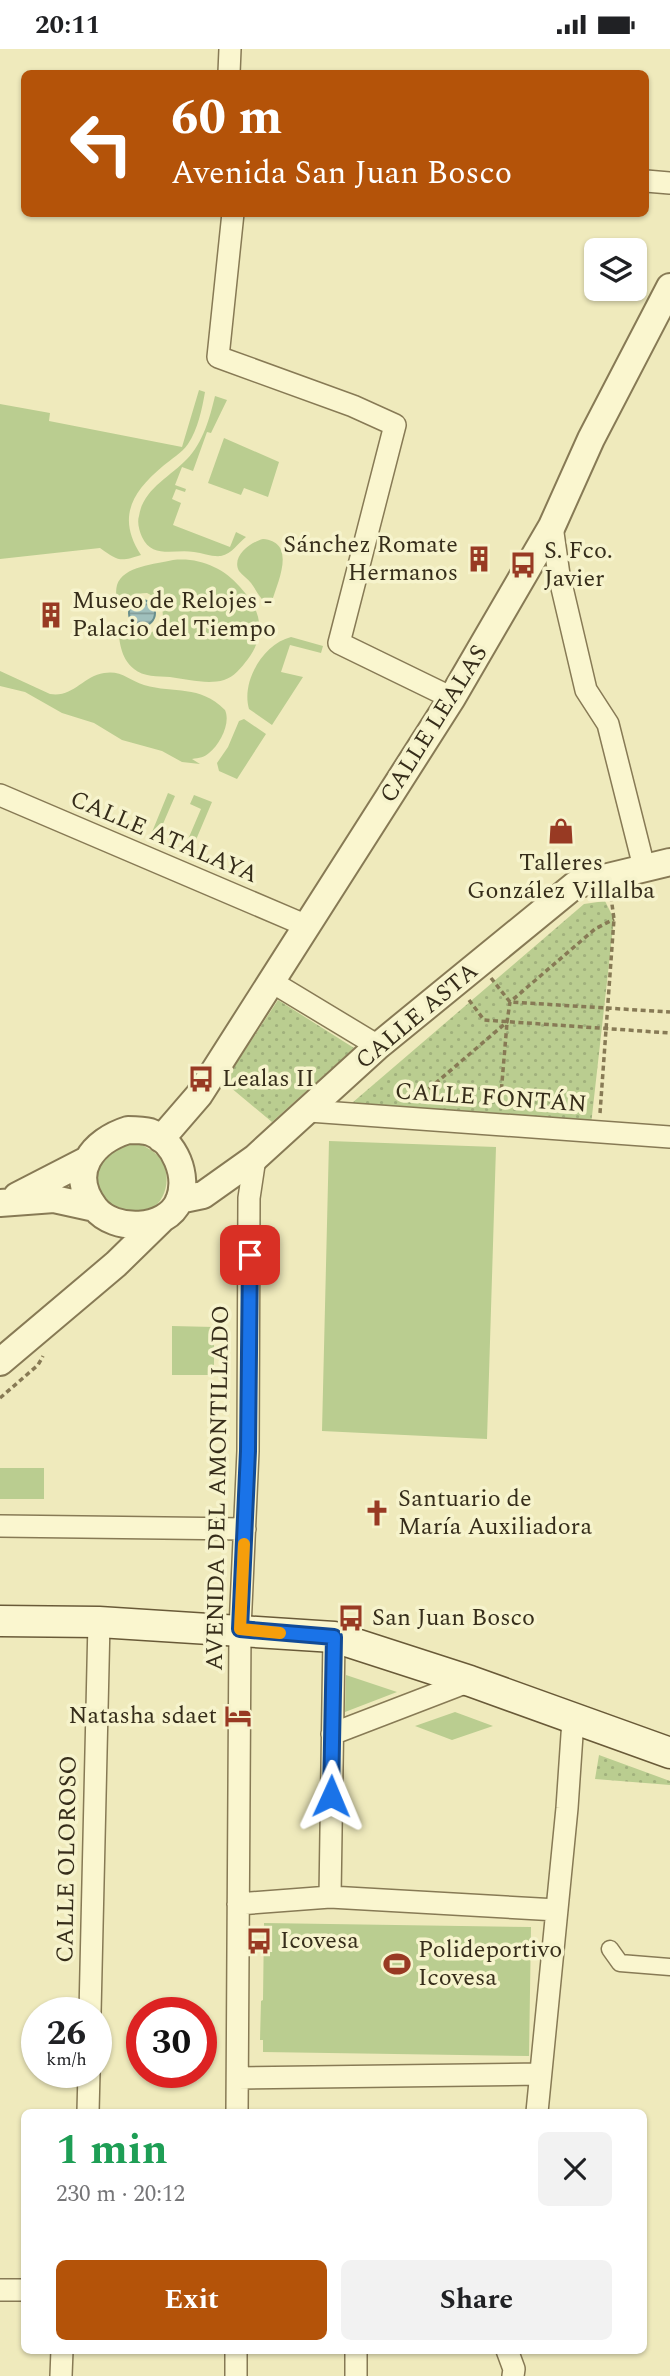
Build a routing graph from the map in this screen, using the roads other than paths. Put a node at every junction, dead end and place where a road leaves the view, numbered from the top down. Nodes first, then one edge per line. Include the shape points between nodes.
1 (230, 49) edge
2 (229, 70) edge
3 (649, 181) edge
4 (670, 183) edge
5 (233, 217) edge
6 (670, 287) edge
7 (552, 526) junction
8 (452, 698) junction
9 (2, 803) edge
10 (670, 862) edge
11 (644, 867) junction
12 (307, 926) junction
13 (272, 982) junction
14 (378, 1046) junction
15 (309, 1111) junction
16 (670, 1137) edge
17 (161, 1139) junction
18 (255, 1158) junction
19 (87, 1160) junction
20 (3, 1203) edge
21 (95, 1208) junction
22 (170, 1210) junction
23 (0, 1362) edge
24 (0, 1526) edge
25 (245, 1529) junction
26 (0, 1621) edge
27 (99, 1622) junction
28 (240, 1629) junction
29 (334, 1637) junction
30 (470, 1681) junction
31 (573, 1720) junction
32 (332, 1734) junction
33 (670, 1753) edge
34 (330, 1897) junction
35 (238, 1903) junction
36 (557, 1910) junction
37 (610, 1949) dead end
38 (670, 1967) edge
39 (90, 1997) edge
40 (540, 2074) junction
41 (238, 2078) junction
42 (89, 2088) edge
43 (88, 2109) edge
44 (237, 2109) edge
45 (537, 2109) edge
46 (0, 2290) edge
47 (21, 2290) edge
48 (62, 2354) edge
49 (236, 2354) edge
50 (356, 2354) edge
51 (61, 2376) edge
52 (236, 2376) edge
53 (356, 2376) edge

1 - 2 street
3 - 4 street
5 - 8 street via 218,357 395,425 339,643
6 - 7 street, CALLE LEALAS via 591,439
7 - 8 street, CALLE LEALAS
7 - 11 street via 586,690 608,724
8 - 12 street, CALLE LEALAS
9 - 12 street, CALLE ATALAYA
10 - 11 street, CALLE ASTA
11 - 14 street, CALLE ASTA via 575,885
12 - 13 street, CALLE LEALAS
13 - 14 street
13 - 17 street, CALLE LEALAS via 199,1095
14 - 15 street, CALLE ASTA
15 - 16 street, CALLE FONTÁN
15 - 18 street, CALLE ASTA
17 - 19 street via 128,1130 104,1140
17 - 22 street via 181,1167
18 - 22 street, CALLE ASTA via 203,1195
18 - 25 street, AVENIDA DEL AMONTILLADO via 249,1198
19 - 20 street
19 - 21 street via 85,1182
20 - 21 street via 54,1199
21 - 22 street via 129,1224 145,1224
22 - 23 street via 116,1264
24 - 25 street
25 - 28 street, AVENIDA DEL AMONTILLADO
26 - 27 main road
27 - 28 main road
27 - 39 street, CALLE OLOROSO
28 - 29 main road
28 - 35 street, AVENIDA DEL AMONTILLADO
29 - 30 main road
29 - 32 street
30 - 31 main road
30 - 32 street
31 - 33 main road
31 - 36 street
32 - 34 street
34 - 35 street
34 - 36 street
35 - 41 street, AVENIDA DEL AMONTILLADO
36 - 40 street
37 - 38 street via 620,1963
40 - 41 street
40 - 45 street
41 - 44 street, AVENIDA DEL AMONTILLADO
42 - 43 street
46 - 47 street
48 - 51 street
49 - 52 street
50 - 53 street

